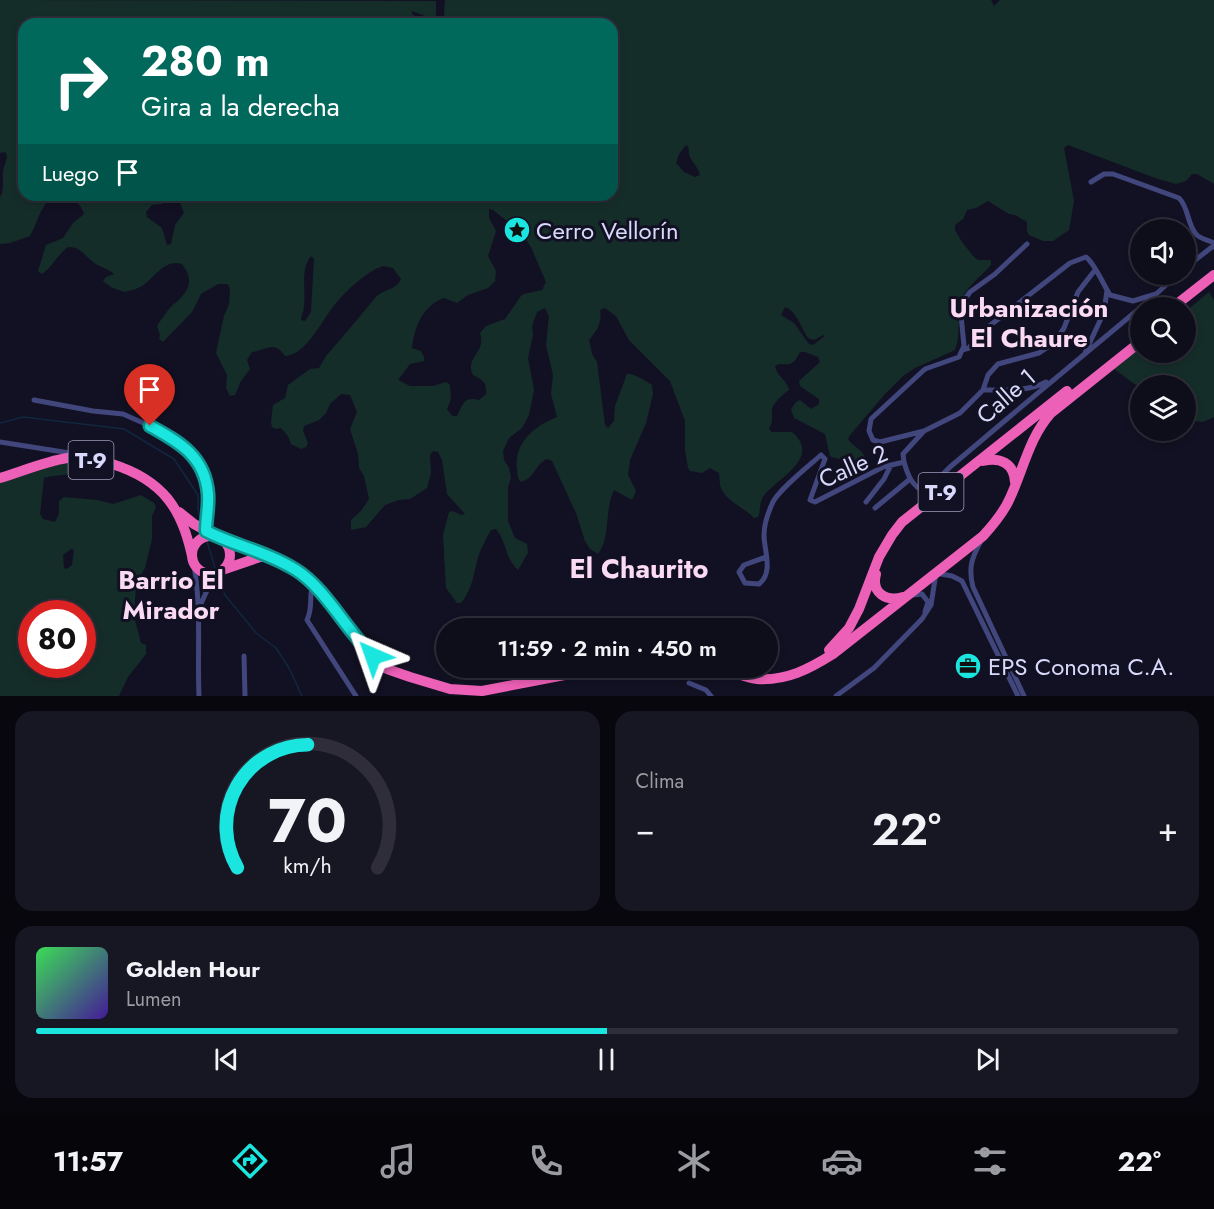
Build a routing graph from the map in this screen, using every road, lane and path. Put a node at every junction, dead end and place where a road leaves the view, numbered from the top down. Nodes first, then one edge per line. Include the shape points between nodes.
1 (1091, 182) dead end
2 (1027, 244) dead end
3 (1214, 245) edge
4 (1196, 259) edge
5 (1095, 270) junction
6 (1214, 275) edge
7 (1214, 283) edge
8 (1166, 285) edge
9 (1107, 290) junction
10 (1156, 294) junction
11 (1153, 297) edge
12 (1186, 297) edge
13 (1196, 298) edge
14 (1130, 317) edge
15 (1130, 341) edge
16 (962, 350) junction
17 (1130, 350) edge
18 (1084, 356) junction
19 (1055, 377) junction
20 (983, 390) junction
21 (34, 400) dead end
22 (924, 431) junction
23 (0, 442) edge
24 (91, 460) junction
25 (903, 462) junction
26 (980, 462) junction
27 (891, 465) junction
28 (0, 478) edge
29 (910, 479) junction
30 (1015, 486) junction
31 (866, 502) dead end
32 (170, 503) junction
33 (875, 508) dead end
34 (988, 530) junction
35 (209, 535) junction
36 (883, 550) junction
37 (766, 556) junction
38 (193, 561) junction
39 (279, 561) junction
40 (223, 570) junction
41 (936, 573) junction
42 (315, 587) junction
43 (907, 596) junction
44 (199, 607) junction
45 (922, 619) junction
46 (244, 657) dead end
47 (549, 678) edge
48 (753, 678) edge
49 (780, 678) junction
50 (689, 683) dead end
51 (199, 696) edge
52 (245, 696) edge
53 (356, 696) edge
54 (711, 696) edge
55 (836, 696) edge
56 (1018, 696) edge
57 (1024, 696) edge

1 - 3 street via 1104,174 1113,174 1179,198 1198,236
2 - 16 street via 969,292 961,315
3 - 4 street
5 - 9 street
5 - 16 street via 1086,257 1070,263
5 - 20 street, Calle 2 via 1078,292 1054,342 1039,353 998,364 988,375
6 - 12 highway
7 - 13 highway
8 - 10 street, Calle 1
9 - 10 street via 1110,295 1133,301
9 - 18 street via 1104,312
10 - 11 street, Calle 1
14 - 18 street, Calle 1
15 - 26 highway, T-9
16 - 22 street via 959,357 925,369 871,419 869,431 873,440 880,442
17 - 30 highway, T-9 via 1042,423
18 - 19 street, Calle 1
19 - 20 street via 1030,387
19 - 29 street, Calle 1 via 925,492
20 - 22 street, Calle 2 via 960,413
21 - 35 street via 123,414 183,445 197,462 206,485
22 - 25 street, Calle 2 via 903,454
23 - 24 street via 68,452
24 - 28 highway, T-9 via 67,458
24 - 32 highway, T-9 via 144,477
25 - 27 street, Calle 2
25 - 29 street
26 - 30 highway, T-9 via 990,459 1008,464 1015,475
26 - 36 highway, T-9 via 902,522
27 - 31 street
27 - 37 street, Calle 2 via 815,502 810,500 825,459 821,455 772,501 764,533
29 - 33 street
30 - 34 highway, T-9
32 - 35 highway, T-9
32 - 38 highway, T-9 via 185,529
34 - 41 highway, T-9
34 - 57 street via 972,556 970,573
35 - 38 highway via 194,548
35 - 39 highway, T-9
35 - 40 highway via 228,548 230,555
36 - 43 highway, T-9 via 874,586 889,599
36 - 49 highway, T-9 via 849,627 830,650
37 - 37 street, Calle 2 via 764,580 745,583 739,572 744,565
38 - 40 highway, T-9 via 209,575
38 - 44 street
39 - 40 highway, T-9 via 260,557
39 - 42 highway, T-9
40 - 44 street
41 - 43 highway, T-9
41 - 45 street via 932,605
41 - 56 street via 962,582
42 - 47 highway, T-9 via 387,669 450,689 482,691
42 - 53 street via 307,620
43 - 45 street via 925,597 928,602
43 - 49 highway, T-9 via 819,663
44 - 51 street
45 - 55 street via 874,668
46 - 52 street
48 - 49 highway, T-9
50 - 54 street

